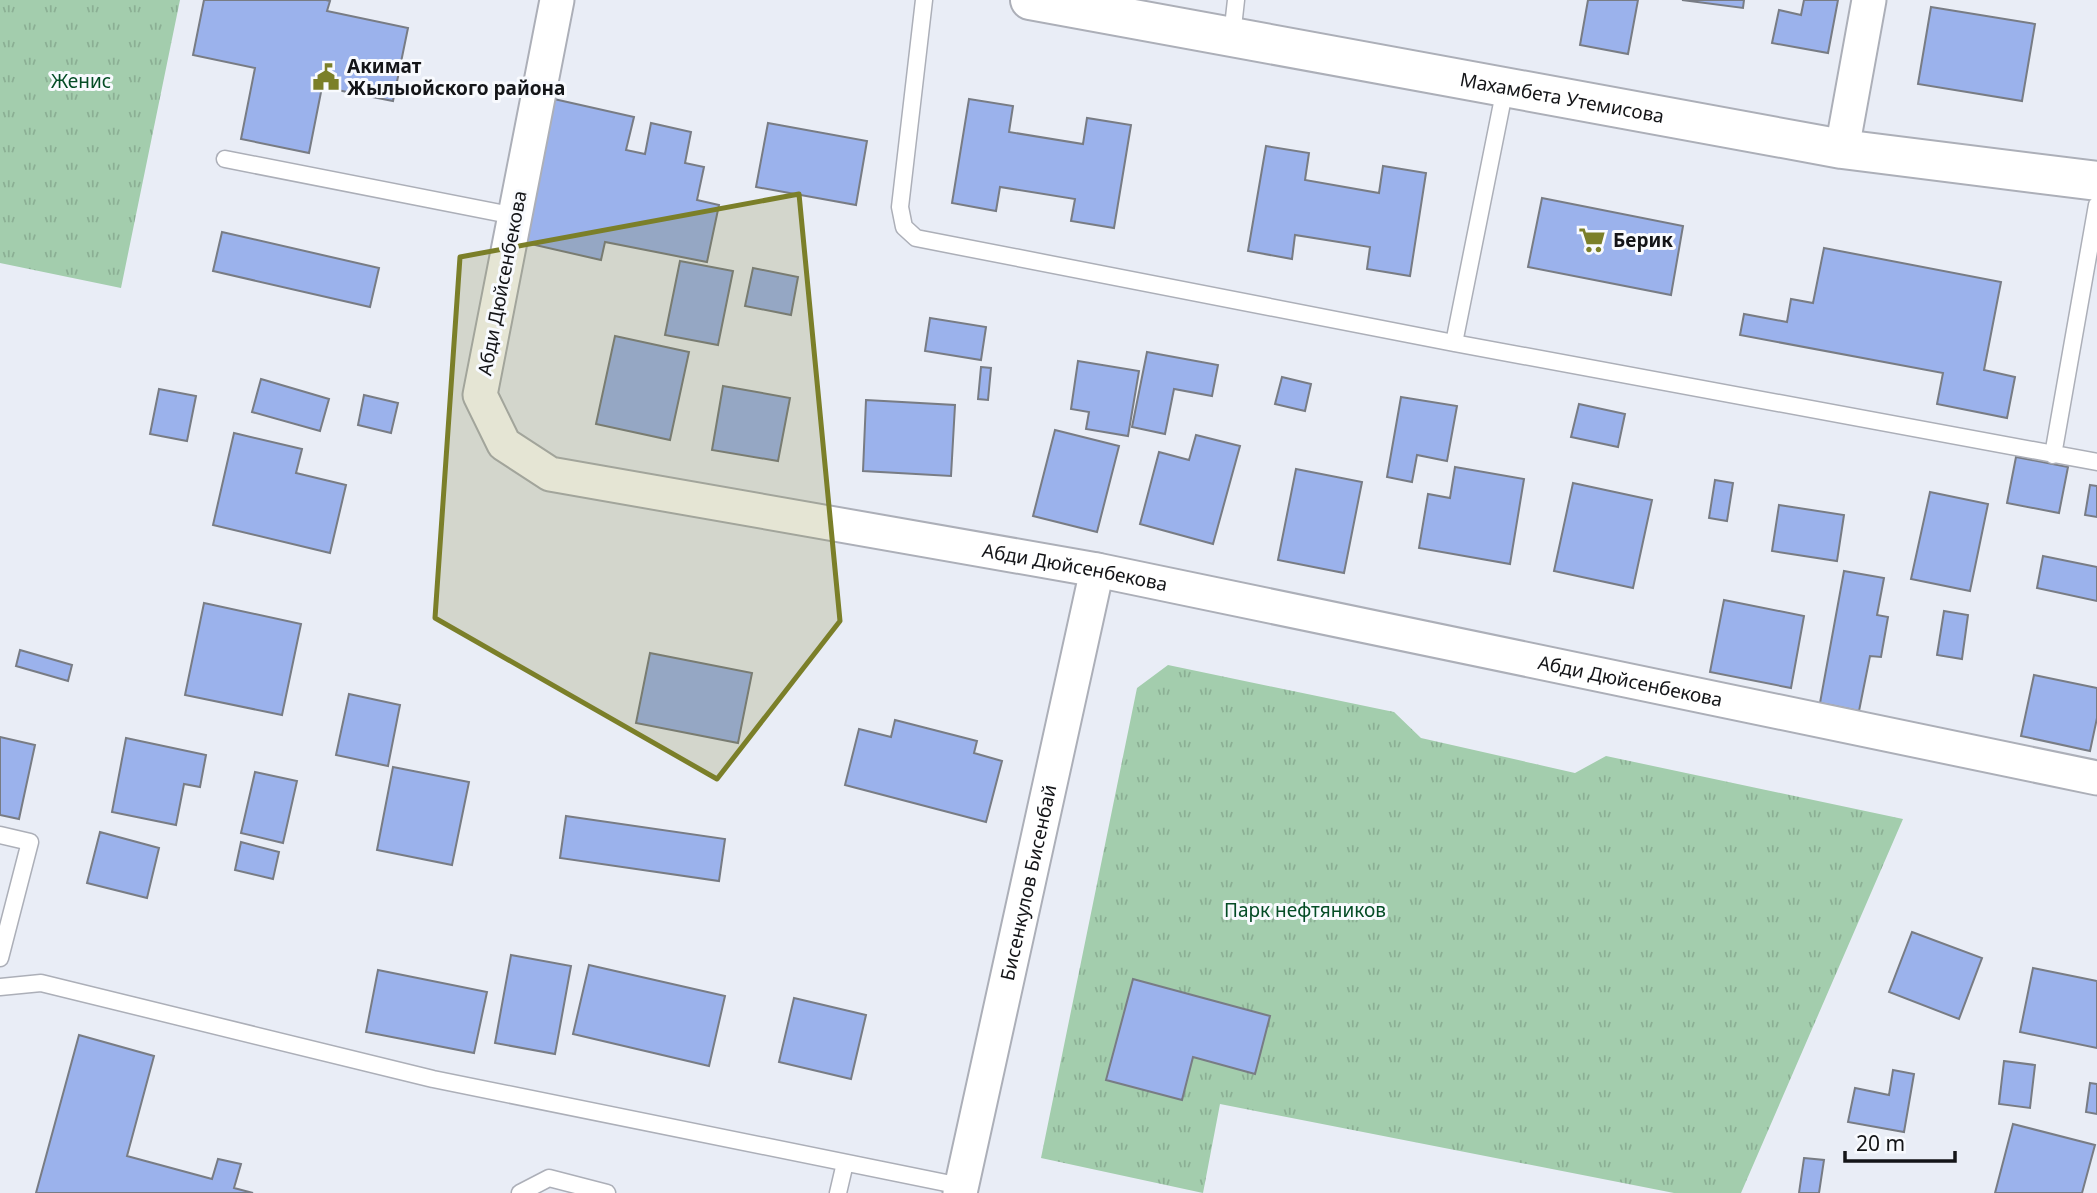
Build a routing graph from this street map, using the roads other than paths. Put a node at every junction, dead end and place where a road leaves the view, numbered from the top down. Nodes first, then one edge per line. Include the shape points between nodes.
1 (557, 0) edge
2 (923, 0) edge
3 (1030, 0) edge
4 (1869, 0) edge
5 (1234, 18) edge
6 (1506, 85) junction
7 (1842, 149) junction
8 (225, 159) dead end
9 (2097, 181) edge
10 (2097, 205) edge
11 (515, 216) junction
12 (1454, 343) junction
13 (2053, 455) junction
14 (2097, 462) edge
15 (1097, 570) junction
16 (2097, 778) edge
17 (0, 835) edge
18 (0, 958) edge
19 (0, 987) edge
20 (845, 1164) junction
21 (960, 1189) edge
22 (520, 1193) edge
23 (607, 1193) edge
24 (838, 1193) edge

1 - 11 street, Абди Дюйсенбекова
2 - 12 lane via 900,207 905,227 916,238
3 - 5 street, Махамбета Утемисова
4 - 7 street
5 - 6 street, Махамбета Утемисова
6 - 7 street, Махамбета Утемисова
6 - 12 lane
7 - 9 street, Махамбета Утемисова
8 - 11 lane
10 - 13 lane
11 - 15 street, Абди Дюйсенбекова via 480,395 504,444 550,474
12 - 13 lane
13 - 14 lane
15 - 16 street, Абди Дюйсенбекова
15 - 21 street, Бисенкулов Бисенбай
17 - 18 lane via 30,842
19 - 20 lane via 41,983 433,1079
20 - 21 lane
20 - 24 lane
22 - 23 lane via 549,1178

